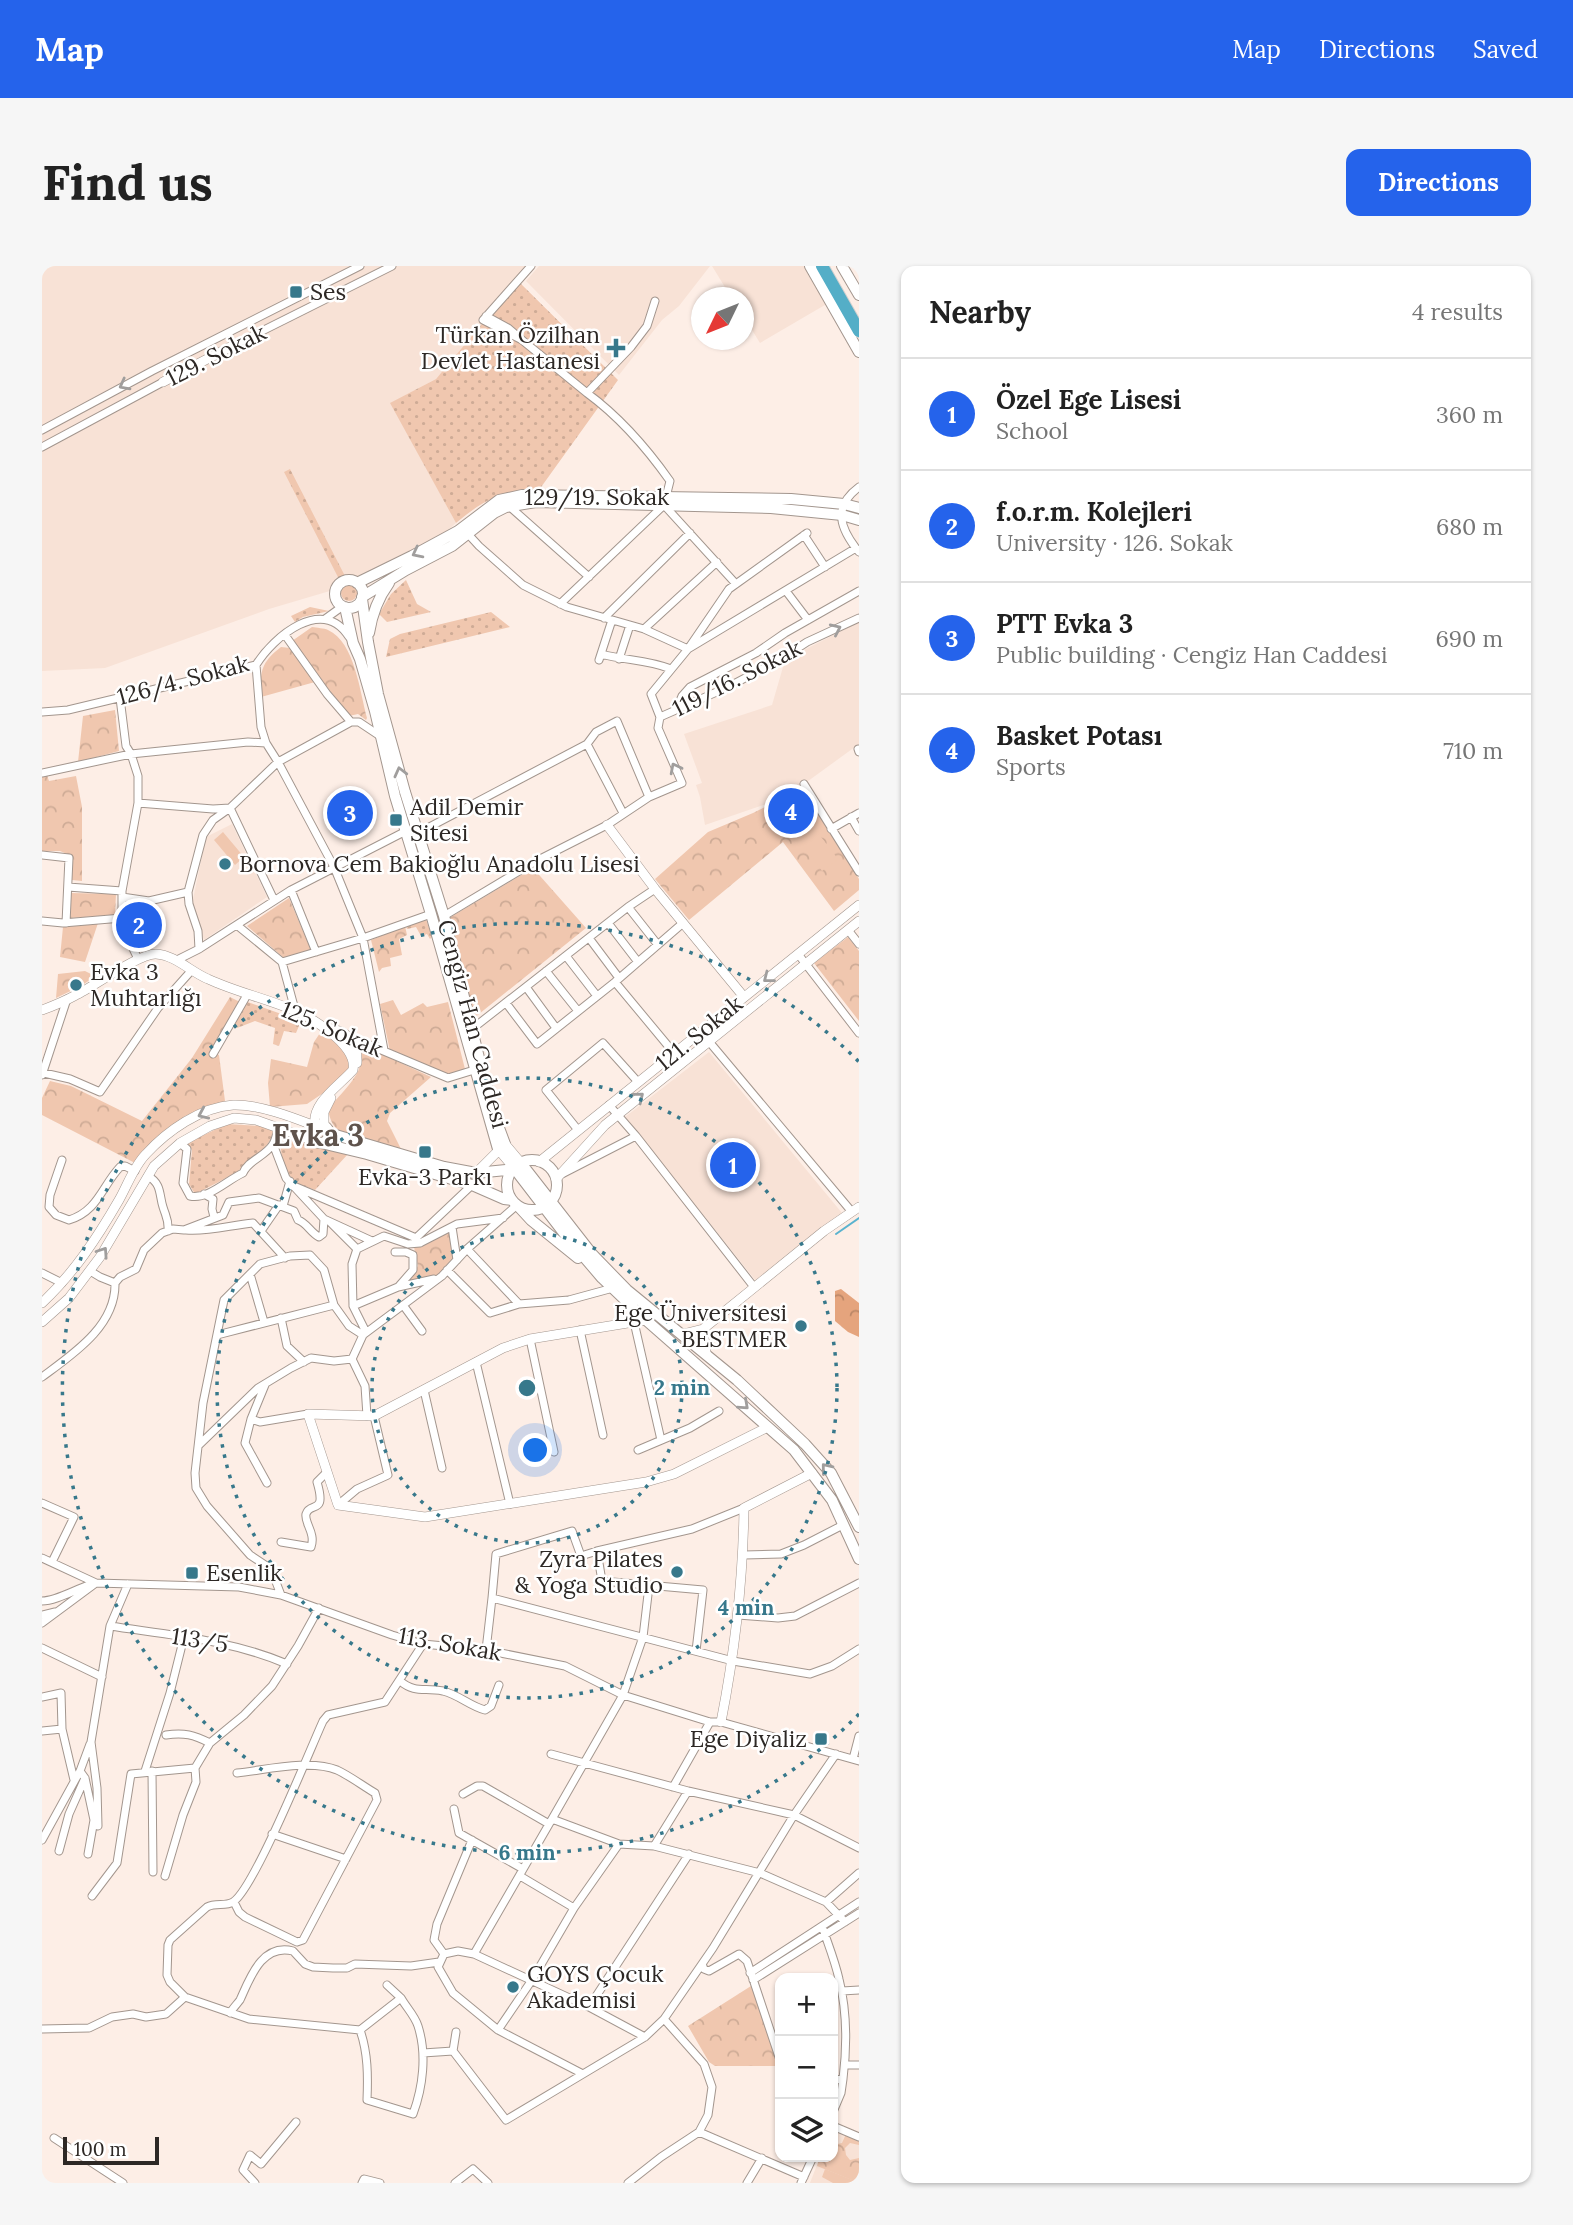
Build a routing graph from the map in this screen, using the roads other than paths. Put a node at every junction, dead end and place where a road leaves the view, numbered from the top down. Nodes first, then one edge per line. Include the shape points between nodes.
1 (360, 266) edge
2 (392, 266) edge
3 (531, 266) edge
4 (810, 266) edge
5 (822, 266) edge
6 (832, 266) edge
7 (842, 266) edge
8 (859, 295) edge
9 (655, 301) dead end
10 (859, 315) edge
11 (859, 331) edge
12 (237, 344) joint
13 (859, 352) edge
14 (163, 382) joint
15 (587, 393) junction
16 (42, 430) edge
17 (42, 447) edge
18 (859, 487) edge
19 (666, 501) junction
20 (509, 506) junction
21 (859, 508) edge
22 (843, 509) junction
23 (859, 520) edge
24 (690, 533) junction
25 (468, 534) junction
26 (857, 550) edge
27 (717, 562) junction
28 (825, 567) junction
29 (589, 577) junction
30 (392, 580) junction
31 (357, 583) junction
32 (736, 584) junction
33 (786, 591) junction
34 (859, 591) edge
35 (362, 598) junction
36 (560, 604) junction
37 (344, 606) junction
38 (859, 618) edge
39 (325, 619) junction
40 (608, 619) junction
41 (808, 620) junction
42 (631, 625) junction
43 (644, 629) junction
44 (286, 633) junction
45 (368, 642) junction
46 (353, 643) junction
47 (688, 649) junction
48 (619, 659) junction
49 (256, 665) junction
50 (671, 669) junction
51 (120, 698) junction
52 (676, 709) junction
53 (42, 712) edge
54 (660, 717) junction
55 (351, 722) junction
56 (380, 737) junction
57 (266, 743) junction
58 (392, 743) junction
59 (587, 744) junction
60 (131, 754) junction
61 (278, 762) junction
62 (42, 773) edge
63 (804, 785) dead end
64 (649, 797) junction
65 (138, 803) junction
66 (230, 808) junction
67 (623, 813) junction
68 (855, 815) edge
69 (607, 825) junction
70 (831, 829) junction
71 (406, 831) junction
72 (859, 831) edge
73 (418, 833) junction
74 (42, 855) edge
75 (334, 867) junction
76 (859, 872) edge
77 (68, 887) junction
78 (655, 889) junction
79 (291, 890) junction
80 (188, 892) junction
81 (122, 894) junction
82 (274, 900) junction
83 (859, 905) edge
84 (628, 907) junction
85 (431, 914) junction
86 (444, 916) junction
87 (122, 918) junction
88 (42, 921) edge
89 (859, 921) edge
90 (66, 923) junction
91 (608, 923) junction
92 (683, 923) junction
93 (238, 926) junction
94 (848, 930) junction
95 (363, 938) junction
96 (589, 938) junction
97 (859, 944) edge
98 (658, 945) junction
99 (199, 949) junction
100 (316, 952) junction
101 (798, 954) junction
102 (566, 956) junction
103 (138, 959) junction
104 (177, 960) junction
105 (282, 962) junction
106 (638, 962) junction
107 (805, 964) junction
108 (191, 971) junction
109 (547, 971) junction
110 (617, 980) junction
111 (526, 987) junction
112 (247, 995) junction
113 (597, 996) junction
114 (744, 997) junction
115 (67, 999) junction
116 (506, 1003) junction
117 (42, 1010) edge
118 (295, 1010) junction
119 (578, 1011) junction
120 (556, 1028) junction
121 (472, 1029) junction
122 (701, 1032) junction
123 (859, 1032) edge
124 (345, 1039) junction
125 (709, 1040) junction
126 (384, 1050) junction
127 (674, 1053) junction
128 (213, 1054) dead end
129 (474, 1070) junction
130 (43, 1074) edge
131 (638, 1082) junction
132 (232, 1105) junction
133 (609, 1105) junction
134 (617, 1115) junction
135 (234, 1118) junction
136 (279, 1127) junction
137 (323, 1128) junction
138 (578, 1130) junction
139 (636, 1136) junction
140 (318, 1142) junction
141 (180, 1143) junction
142 (272, 1144) junction
143 (501, 1147) junction
144 (62, 1160) dead end
145 (539, 1162) junction
146 (515, 1168) junction
147 (135, 1171) junction
148 (476, 1173) junction
149 (148, 1176) junction
150 (557, 1177) junction
151 (293, 1184) junction
152 (472, 1185) junction
153 (204, 1194) junction
154 (516, 1204) junction
155 (547, 1205) junction
156 (281, 1206) junction
157 (855, 1210) edge
158 (214, 1217) junction
159 (504, 1218) junction
160 (327, 1221) junction
161 (452, 1227) junction
162 (184, 1230) junction
163 (168, 1231) junction
164 (261, 1231) junction
165 (372, 1241) junction
166 (418, 1241) junction
167 (407, 1248) junction
168 (356, 1249) junction
169 (467, 1249) junction
170 (395, 1252) dead end
171 (285, 1258) junction
172 (457, 1260) junction
173 (447, 1270) junction
174 (90, 1271) junction
175 (42, 1273) edge
176 (250, 1274) junction
177 (439, 1278) junction
178 (602, 1278) junction
179 (62, 1283) junction
180 (115, 1283) junction
181 (398, 1287) junction
182 (754, 1287) junction
183 (613, 1288) junction
184 (42, 1303) edge
185 (519, 1304) junction
186 (334, 1305) junction
187 (402, 1305) junction
188 (353, 1306) junction
189 (281, 1318) junction
190 (640, 1321) junction
191 (42, 1322) edge
192 (264, 1322) junction
193 (703, 1329) junction
194 (580, 1330) junction
195 (422, 1331) dead end
196 (365, 1334) junction
197 (682, 1334) junction
198 (217, 1335) junction
199 (530, 1339) junction
200 (706, 1353) junction
201 (352, 1359) junction
202 (304, 1362) junction
203 (477, 1362) junction
204 (42, 1377) edge
205 (265, 1384) junction
206 (424, 1390) junction
207 (719, 1411) dead end
208 (308, 1414) junction
209 (370, 1416) junction
210 (251, 1419) junction
211 (768, 1427) junction
212 (603, 1435) dead end
213 (661, 1440) junction
214 (198, 1445) junction
215 (638, 1450) dead end
216 (554, 1452) dead end
217 (442, 1468) dead end
218 (327, 1472) junction
219 (812, 1473) junction
220 (267, 1483) dead end
221 (42, 1496) edge
222 (45, 1504) edge
223 (510, 1504) junction
224 (338, 1505) junction
225 (744, 1508) junction
226 (844, 1525) junction
227 (859, 1527) edge
228 (281, 1542) dead end
229 (597, 1551) junction
230 (744, 1555) junction
231 (42, 1558) edge
232 (859, 1559) edge
233 (52, 1562) junction
234 (96, 1583) junction
235 (859, 1583) edge
236 (128, 1584) junction
237 (649, 1586) junction
238 (281, 1595) junction
239 (492, 1598) junction
240 (42, 1601) edge
241 (319, 1608) junction
242 (62, 1610) junction
243 (42, 1615) edge
244 (738, 1615) junction
245 (42, 1623) edge
246 (110, 1626) junction
247 (184, 1637) junction
248 (643, 1637) junction
249 (424, 1644) junction
250 (42, 1647) edge
251 (485, 1650) junction
252 (859, 1650) edge
253 (695, 1651) junction
254 (733, 1661) junction
255 (287, 1664) junction
256 (102, 1677) junction
257 (400, 1681) junction
258 (499, 1685) dead end
259 (623, 1695) junction
260 (42, 1697) edge
261 (710, 1722) junction
262 (721, 1722) junction
263 (61, 1729) junction
264 (42, 1731) edge
265 (166, 1735) dead end
266 (859, 1736) edge
267 (91, 1742) junction
268 (210, 1743) junction
269 (551, 1754) dead end
270 (836, 1754) junction
271 (857, 1760) edge
272 (584, 1763) junction
273 (303, 1765) junction
274 (195, 1768) junction
275 (148, 1771) junction
276 (237, 1773) dead end
277 (82, 1774) junction
278 (74, 1781) junction
279 (673, 1787) junction
280 (688, 1791) junction
281 (463, 1794) dead end
282 (454, 1809) dead end
283 (794, 1815) junction
284 (550, 1822) junction
285 (98, 1826) dead end
286 (272, 1834) junction
287 (42, 1840) edge
288 (472, 1840) junction
289 (619, 1844) junction
290 (654, 1846) junction
291 (859, 1848) edge
292 (60, 1851) dead end
293 (88, 1854) dead end
294 (689, 1854) junction
295 (346, 1859) junction
296 (153, 1872) dead end
297 (522, 1872) junction
298 (760, 1873) junction
299 (859, 1873) edge
300 (165, 1876) dead end
301 (92, 1896) dead end
302 (234, 1902) junction
303 (826, 1902) junction
304 (859, 1902) edge
305 (574, 1908) junction
306 (859, 1913) edge
307 (839, 1915) junction
308 (845, 1922) junction
309 (822, 1926) junction
310 (825, 1935) junction
311 (444, 1954) junction
312 (474, 1954) junction
313 (439, 1962) junction
314 (702, 1964) junction
315 (752, 1977) junction
316 (532, 1980) junction
317 (387, 1985) dead end
318 (859, 1990) edge
319 (842, 1992) junction
320 (186, 1997) junction
321 (401, 1998) junction
322 (589, 2007) junction
323 (230, 2013) junction
324 (664, 2019) junction
325 (42, 2029) edge
326 (360, 2030) junction
327 (498, 2030) junction
328 (456, 2032) dead end
329 (645, 2037) junction
330 (775, 2045) edge
331 (453, 2051) junction
332 (423, 2053) junction
333 (859, 2065) edge
334 (845, 2066) junction
335 (583, 2074) junction
336 (843, 2079) junction
337 (838, 2080) edge
338 (838, 2100) edge
339 (296, 2122) dead end
340 (838, 2128) edge
341 (699, 2132) junction
342 (859, 2137) edge
343 (54, 2138) dead end
344 (762, 2158) junction
345 (811, 2162) edge
346 (802, 2180) edge
347 (123, 2183) edge
348 (256, 2183) edge
349 (264, 2183) edge
350 (362, 2183) edge
351 (380, 2183) edge
352 (456, 2183) edge
353 (488, 2183) edge
354 (628, 2183) edge
355 (747, 2183) edge

1 -> 16 street, 129. Sokak
2 - 12 street, 129. Sokak
3 - 15 street via 485,318 522,340
4 - 13 main road
5 - 11 highway
6 - 10 highway
7 - 8 main road
9 - 15 street via 647,326
12 - 14 street, 129. Sokak
14 - 17 street, 129. Sokak
15 - 19 street via 611,411 649,452 670,481
18 - 22 street
19 - 20 main road, 129/19. Sokak
19 - 22 main road, 129/19. Sokak
19 - 24 street
19 - 29 street
19 -> 31 main road, 129/19. Sokak via 547,494 505,498 439,542
20 - 25 main road, 129/19. Sokak
20 - 29 street
21 - 22 main road, 129/19. Sokak
22 - 23 main road, 129/19. Sokak
22 - 26 street via 844,531
24 - 27 street
24 - 40 street
25 - 30 main road, 129/19. Sokak
25 - 36 street via 523,585
26 - 28 street
27 - 32 street
27 - 43 street
28 - 32 street via 805,534
28 - 33 street
29 - 36 street
30 - 35 main road, 129/19. Sokak
30 - 45 main road via 374,611
31 - 35 main road
31 - 37 main road via 345,581 338,586 336,599
32 - 47 street
33 - 41 street
33 - 47 street
34 - 41 street
35 - 37 main road via 356,606
35 - 45 main road, Cengiz Han Caddesi
36 - 40 street
37 - 39 street
37 - 46 main road, Cengiz Han Caddesi
52 -> 38 street, 119/16. Sokak
39 - 44 street via 314,619
39 - 46 street via 337,623
40 - 42 street
40 - 48 street via 600,657
41 - 52 street via 690,687
42 - 43 street
42 - 48 street
43 - 47 street
44 - 49 street, 126/4. Sokak via 265,650
44 - 55 street
45 - 58 main road, Cengiz Han Caddesi
46 - 56 main road, Cengiz Han Caddesi
47 - 50 street
48 - 50 street via 651,661
49 - 51 street, 126/4. Sokak
49 - 57 street
50 - 54 street via 651,694
51 - 53 street, 126/4. Sokak
51 - 60 street
52 - 54 street, 119/16. Sokak
64 -> 54 street, 119/16. Sokak via 682,783 658,729
55 - 56 street via 359,722
55 - 61 street
56 - 58 street
56 - 71 main road, Cengiz Han Caddesi
57 - 60 street
57 - 61 street
73 -> 58 main road, Cengiz Han Caddesi
59 - 64 street via 596,732 617,721
59 - 67 street
59 - 73 street
60 - 62 street
60 - 65 street via 138,776
61 - 66 street
61 - 75 street
63 - 70 street
64 - 67 street, 119/16. Sokak
65 - 66 street
65 - 81 street
66 - 80 street via 212,820 203,835
66 - 82 street
67 - 69 street, 119/16. Sokak
68 - 70 street
68 - 72 street
69 - 78 street
69 - 86 street, 119/16. Sokak
70 - 76 street
71 - 75 street
71 - 85 main road, Cengiz Han Caddesi
73 - 86 main road, Cengiz Han Caddesi
74 - 77 street via 68,858
75 - 79 street
75 - 95 street
77 - 81 street
77 - 90 street
78 - 84 street
78 - 92 street
79 - 82 street
79 - 100 street
80 - 81 street via 149,901
80 - 99 street
81 - 87 street
82 - 93 street
83 - 101 street, 121. Sokak
84 - 91 street
84 - 98 street
85 - 95 street
85 - 129 main road, Cengiz Han Caddesi
86 - 121 main road, Cengiz Han Caddesi
87 - 90 street
87 - 103 street
88 - 90 street
89 - 94 street, 121. Sokak
91 - 96 street
91 - 106 street
92 - 98 street
92 - 114 street
93 - 99 street
93 - 105 street
94 - 97 street
94 - 107 street, 121. Sokak
95 - 100 street
95 - 126 street
96 - 102 street
96 - 110 street
98 - 106 street
99 - 104 street
100 - 105 street
101 - 107 street
101 -> 114 street, 121. Sokak
102 - 109 street
102 - 113 street
103 - 104 street via 155,953
103 - 115 street
104 - 108 street, 125. Sokak
105 - 118 street
106 - 110 street
107 - 123 street
107 - 125 street, 121. Sokak
108 - 112 street, 125. Sokak
108 - 130 street via 158,1008 100,1092
109 - 111 street
109 - 119 street
110 - 113 street
110 - 127 street
111 - 116 street
111 - 120 street
112 - 118 street, 125. Sokak
112 - 128 street
113 - 119 street
114 - 122 street, 121. Sokak
115 - 117 street
115 - 130 street
116 - 120 street via 537,1044
116 - 121 street
118 - 124 street, 125. Sokak
119 - 120 street
121 - 143 main road, Cengiz Han Caddesi
122 - 125 street
122 - 127 street, 121. Sokak
124 - 126 street, 125. Sokak
124 - 137 street via 356,1045 357,1065 326,1105
134 -> 125 street, 121. Sokak
125 - 157 street
126 - 129 street, 125. Sokak via 448,1078
127 - 131 street, 121. Sokak
129 - 143 main road, Cengiz Han Caddesi
131 - 133 street, 121. Sokak
131 - 138 street via 603,1043 546,1090
132 - 135 street
132 - 137 street via 259,1108
132 -> 147 street via 174,1129 144,1156
133 - 134 street
133 - 138 street, 121. Sokak
134 - 139 street
134 - 150 street, 121. Sokak
135 - 136 street
135 - 141 street
136 - 140 street
136 - 142 street
137 - 140 main road via 328,1138
137 - 140 main road via 311,1134
137 - 148 main road via 443,1167
138 - 145 street, 121. Sokak
139 - 150 street
139 - 182 street
140 - 152 main road
141 - 149 street
141 - 153 street via 187,1149 183,1183 190,1196
142 - 151 street
142 - 153 street via 243,1173
143 - 146 street, Cengiz Han Caddesi
143 - 148 street
144 - 147 street via 49,1208 69,1220 81,1216 98,1199 120,1167
145 - 146 main road via 530,1160
145 - 150 main road
146 - 148 main road
146 - 154 main road via 507,1187
146 - 155 main road, Cengiz Han Caddesi
147 - 179 street via 94,1243
149 - 163 street via 163,1197
174 -> 149 street
150 - 155 main road, 121. Sokak via 555,1194
151 - 156 street
151 - 160 street
151 - 166 street
152 - 154 main road
152 - 166 street
153 - 158 street via 213,1199
154 - 155 main road via 531,1210
154 - 159 street
154 - 178 main road
155 - 178 main road, Cengiz Han Caddesi
155 - 197 main road, Cengiz Han Caddesi via 627,1290
156 - 158 street via 258,1198 229,1202 223,1215
156 - 160 street via 294,1210 298,1220 319,1237
156 - 164 street
157 - 182 street
158 - 162 street
159 - 161 street
159 - 169 street
160 - 165 street
160 - 168 street
161 - 166 street
161 - 172 street
162 - 163 street
162 - 164 street via 253,1223
163 - 180 street via 144,1250 136,1269
164 - 171 street
165 - 167 street via 384,1236
165 - 168 street
166 - 167 street
167 - 170 street
167 - 181 street via 413,1255 414,1270
168 - 188 street
169 - 172 street
169 - 185 street
171 - 176 street via 260,1264
171 - 186 street via 310,1255 324,1270
172 - 173 street
173 - 177 street
173 - 185 street via 490,1312
174 - 180 street
174 - 191 street
175 - 179 street
176 - 192 street
176 - 198 street via 224,1300
177 - 181 street
177 - 187 street
178 - 183 main road, Cengiz Han Caddesi
179 - 184 street
180 - 204 street via 103,1323
181 - 188 street
182 - 193 street
183 - 185 street via 569,1300
183 - 190 main road, Cengiz Han Caddesi
186 - 189 street
186 - 196 street via 349,1326
187 - 195 street
187 - 196 street
188 - 196 street
189 - 192 street
189 - 202 street via 287,1346
190 - 194 street
190 -> 211 main road, Cengiz Han Caddesi
190 - 213 street
192 - 198 street
193 - 197 street
193 - 200 street
194 - 199 street
194 - 212 street
196 - 201 street
197 - 200 main road, Cengiz Han Caddesi
198 - 214 street
199 - 203 street
199 - 216 street
227 -> 200 main road, Cengiz Han Caddesi via 831,1473
201 - 202 street
201 - 209 street via 365,1386
202 - 205 street
203 - 206 street
203 - 223 street
205 - 210 street
205 - 214 street
206 - 209 street
206 - 217 street
207 - 213 street
208 - 209 street
208 - 210 street via 260,1422
208 - 218 street
209 - 224 street via 388,1475 357,1489
210 - 220 street via 245,1443
211 - 219 main road, Cengiz Han Caddesi
211 - 223 street via 664,1477
213 - 215 street
214 - 238 street via 196,1488 250,1555 271,1569
218 - 224 street
218 - 228 street via 317,1482 319,1504 306,1516 314,1539 311,1547
219 - 225 street
219 - 226 main road, Cengiz Han Caddesi
221 - 222 street
222 - 233 street via 74,1517
223 - 224 street via 425,1517
225 - 229 street via 692,1529
225 - 230 street
226 - 230 street via 781,1554
226 - 232 main road, Cengiz Han Caddesi
229 - 237 street via 602,1581
229 - 239 street via 581,1556 572,1531 496,1554
230 - 244 street
231 - 233 street, 113. Sokak
233 - 234 street, 113. Sokak
234 - 236 street, 113. Sokak
234 - 240 street
234 - 242 street
235 - 244 street via 795,1616
236 - 238 street, 113. Sokak via 239,1587
236 - 246 street
237 - 248 street
237 - 253 street via 703,1590
238 - 241 street, 113. Sokak
239 - 248 street
239 - 251 street
241 - 249 street, 113. Sokak
241 - 255 street
242 - 243 street
242 - 245 street
244 - 254 street
246 - 247 street, 113/5
246 - 256 street
247 - 255 street, 113/5 via 258,1651
247 - 275 street
248 - 253 street
248 - 259 street
249 - 251 street, 113. Sokak
249 - 257 street
250 - 256 street
251 - 259 street, 113. Sokak via 565,1666
252 - 254 street via 810,1674
253 - 254 street
254 - 262 street
255 - 268 street via 262,1698
256 - 267 street
257 - 258 street via 410,1689 433,1689 485,1710
257 - 273 street via 386,1702 327,1715
259 - 261 street, 113. Sokak
259 - 272 street
260 - 263 street via 61,1693
261 - 262 street, 113. Sokak
261 - 279 street
262 - 270 street, 113. Sokak
263 - 264 street
263 - 278 street
265 - 268 street via 193,1735
266 - 271 street
267 - 277 street
267 - 285 street
268 - 274 street
269 - 272 street
270 - 271 street, 113. Sokak
270 - 283 street
272 - 279 street
272 - 284 street
273 - 276 street
273 - 286 street
273 - 295 street via 337,1770 375,1793 377,1800
274 - 275 street
274 - 300 street via 196,1782
275 - 296 street
275 - 301 street via 131,1774 117,1863
277 - 278 street
277 - 292 street
277 - 293 street via 94,1820
278 - 287 street
279 - 280 street
280 - 283 street
280 - 290 street
281 - 284 street via 483,1786
282 - 288 street via 460,1833
283 - 291 street
283 - 298 street
284 - 289 street
284 - 297 street
286 - 295 street
286 - 302 street
288 - 297 street
288 - 311 street via 437,1924 434,1940
289 - 290 street
289 - 305 street
290 - 294 street
294 - 298 street
294 - 322 street
295 - 302 street via 301,1942 244,1917
297 - 305 street
297 - 312 street
298 - 303 street
298 - 314 street
299 - 303 street
302 - 320 street via 207,1907 170,1940 167,1975
303 - 307 street
304 - 307 street
305 - 316 street
306 - 308 street
307 - 308 street
307 - 309 street
308 - 310 street
309 - 310 street
309 - 315 street
310 - 315 street
310 - 319 street
311 - 312 street
311 - 313 street
312 - 316 street
313 - 323 street via 313,1967 293,1951 280,1951 258,1965
313 - 327 street via 453,1993
314 - 315 street via 709,1971 738,1954 747,1961
314 - 324 street
315 - 330 street
316 - 322 street
316 - 327 street
317 - 321 street
318 - 319 street
319 - 334 street
320 - 323 street
320 - 325 street via 166,2014 113,2017 89,2028
321 - 326 street
321 - 332 street via 418,2025
322 - 329 street
323 - 326 street via 281,2024
324 - 329 street
324 - 341 street via 704,2063 712,2087 708,2115
326 - 332 street via 368,2070 367,2100 413,2114 420,2095
327 - 335 street
328 - 331 street
329 - 335 street
331 - 332 street
331 - 335 street via 506,2120
333 - 334 street
334 - 336 street
336 - 337 street
336 - 338 street
339 - 348 street via 261,2165 250,2155 243,2170
340 - 342 street
341 - 344 street
341 - 354 street
343 - 347 street
344 - 346 street
344 - 355 street
345 - 346 street
348 - 349 street via 259,2179
350 - 351 street via 363,2179
352 - 353 street via 473,2169

